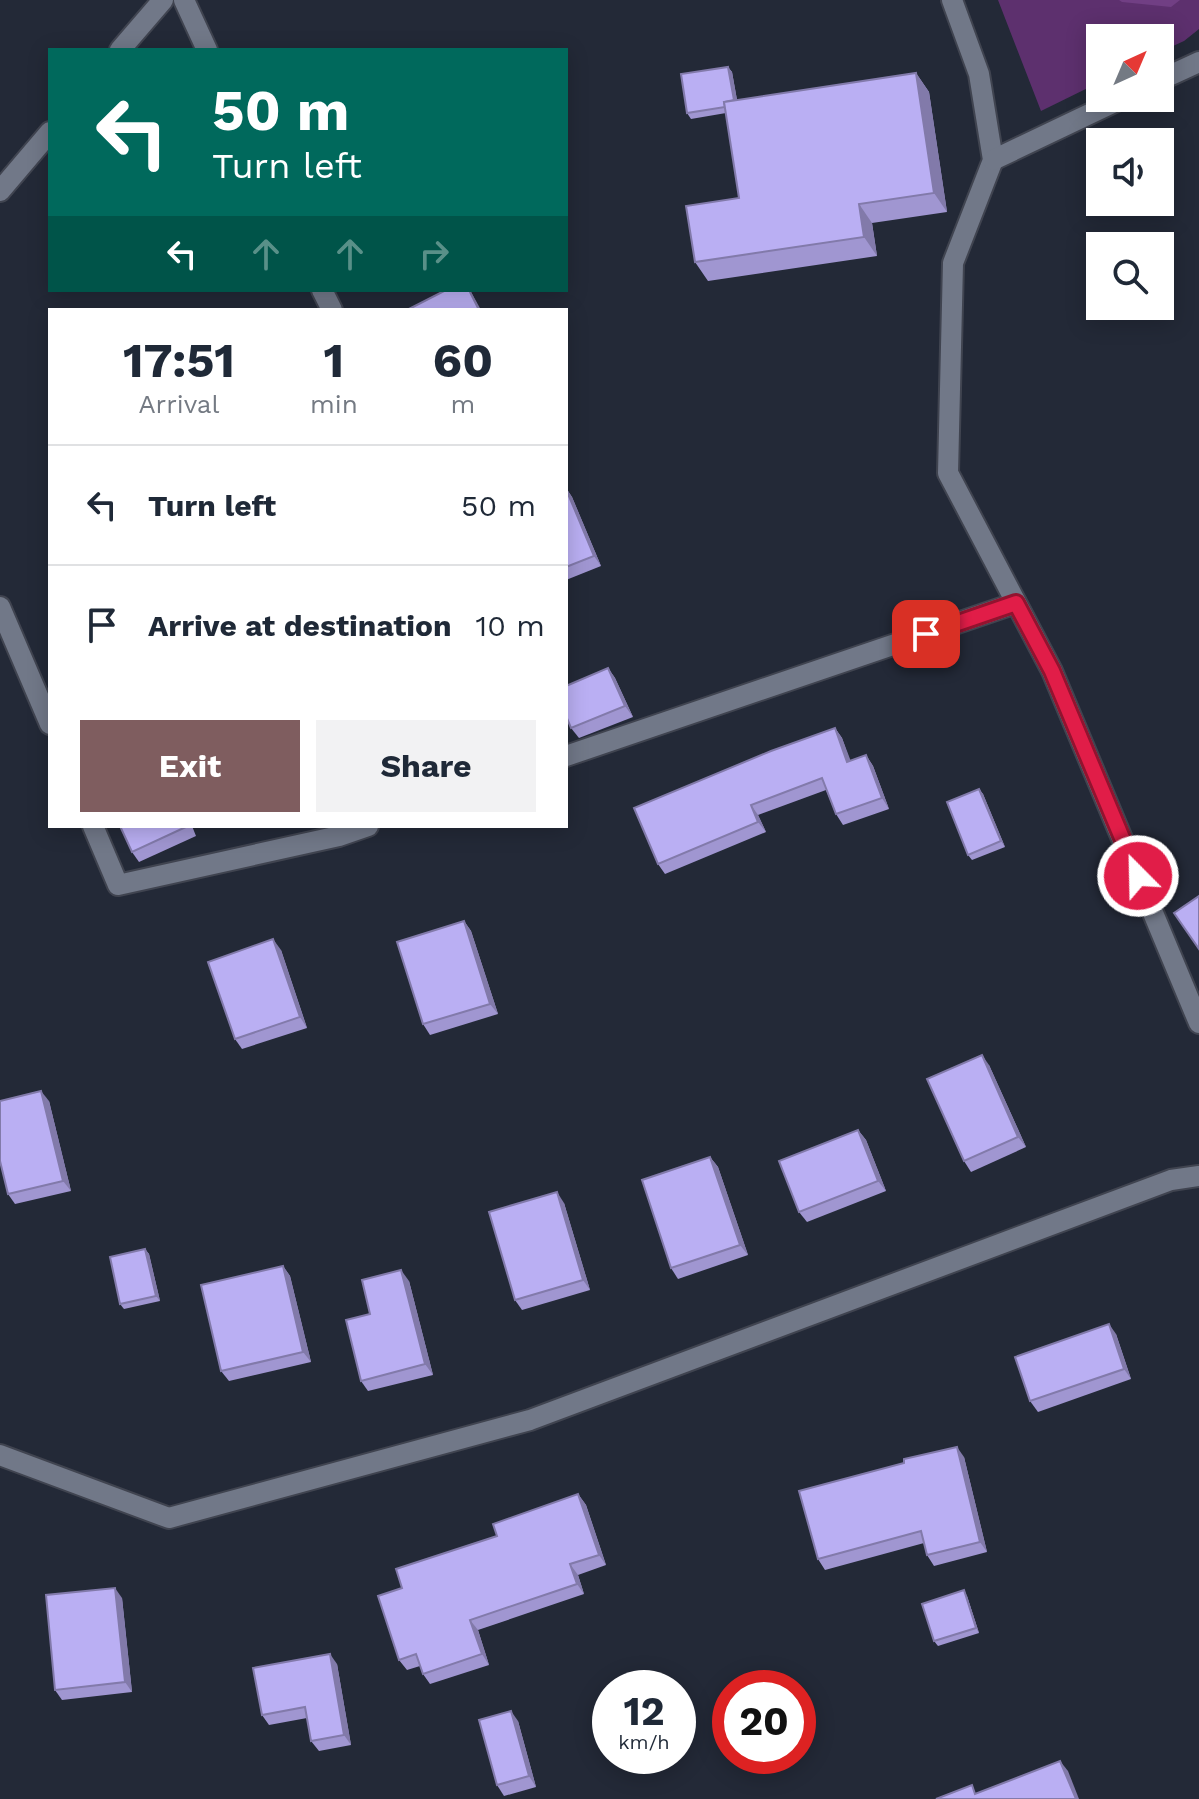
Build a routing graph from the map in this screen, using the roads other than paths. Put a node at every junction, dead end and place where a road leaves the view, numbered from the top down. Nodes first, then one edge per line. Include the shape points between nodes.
1 (163, 0) edge
2 (184, 0) edge
3 (952, 0) edge
4 (122, 48) edge
5 (206, 48) edge
6 (1199, 62) edge
7 (1174, 74) edge
8 (1094, 112) edge
9 (48, 134) edge
10 (993, 160) junction
11 (0, 191) edge
12 (1016, 603) junction
13 (0, 607) edge
14 (48, 719) edge
15 (568, 755) edge
16 (94, 828) edge
17 (362, 828) edge
18 (1199, 1023) edge
19 (1199, 1176) edge
20 (0, 1455) edge

1 - 4 street
2 - 5 street
3 - 10 street via 979,74
6 - 7 street
8 - 10 street
9 - 11 street
10 - 12 street via 953,263 948,473
12 - 15 street
12 - 18 street via 1052,671
13 - 14 street
16 - 17 street via 118,885
19 - 20 street via 1171,1180 530,1420 169,1518

